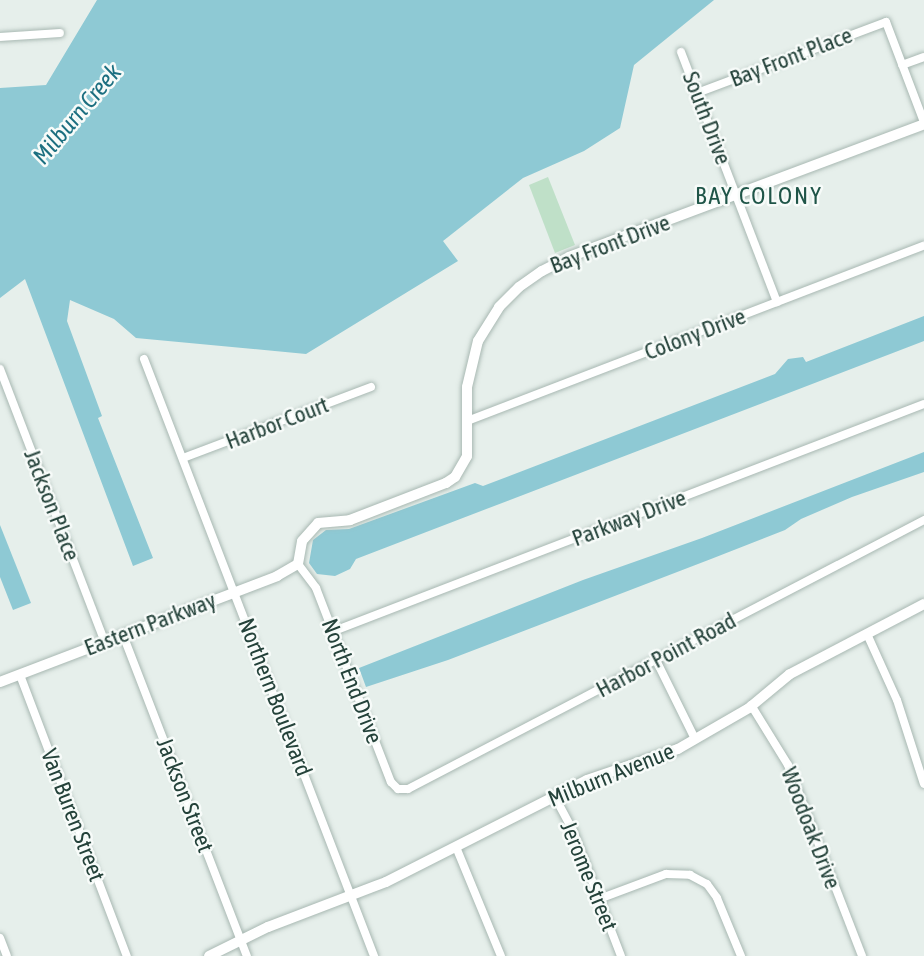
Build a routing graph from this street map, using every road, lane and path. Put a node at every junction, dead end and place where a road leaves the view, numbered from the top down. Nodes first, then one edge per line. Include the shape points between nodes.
1 (61, 33) dead end
2 (0, 37) edge
3 (681, 52) dead end
4 (924, 57) edge
5 (902, 65) junction
6 (697, 93) junction
7 (924, 123) edge
8 (737, 196) junction
9 (924, 246) edge
10 (777, 302) junction
11 (145, 359) dead end
12 (0, 369) edge
13 (371, 387) dead end
14 (924, 404) edge
15 (467, 421) junction
16 (183, 458) junction
17 (924, 520) edge
18 (299, 565) junction
19 (234, 592) junction
20 (924, 604) edge
21 (334, 631) junction
22 (866, 634) junction
23 (123, 635) junction
24 (104, 642) junction
25 (656, 660) junction
26 (20, 674) junction
27 (0, 682) edge
28 (751, 705) junction
29 (695, 739) junction
30 (924, 784) edge
31 (408, 789) joint
32 (555, 797) junction
33 (456, 847) junction
34 (351, 895) junction
35 (599, 899) junction
36 (0, 938) edge
37 (240, 940) junction
38 (7, 956) edge
39 (127, 956) edge
40 (209, 956) edge
41 (247, 956) edge
42 (374, 956) edge
43 (501, 956) edge
44 (621, 956) edge
45 (741, 956) edge
46 (862, 956) edge

1 - 2 street
3 - 6 street, South Drive
4 - 5 street
5 - 6 street, Bay Front Place via 886,22
5 - 7 street
6 - 8 street, South Drive
7 - 8 street, Bay Front Drive
8 - 10 street, South Drive
8 - 15 street, Bay Front Drive via 569,257 519,286 478,341 467,387
9 - 10 street, Colony Drive
10 - 15 street, Colony Drive
11 - 16 street, Northern Boulevard
12 - 24 street, Jackson Place
13 - 16 street, Harbor Court
14 - 21 street, Parkway Drive
15 - 18 street, Bay Front Drive via 467,456 455,477 350,520 318,523 302,541
16 - 19 street, Northern Boulevard
17 - 25 street, Harbor Point Road
18 - 19 street, Eastern Parkway
18 - 21 street, North End Drive via 316,588
19 - 23 street, Eastern Parkway
19 - 34 street, Northern Boulevard
20 - 22 main road, Milburn Avenue
21 - 31 street, North End Drive via 391,782 398,789
22 - 28 main road, Milburn Avenue via 790,674
22 - 30 street via 897,701
23 - 24 street, Eastern Parkway
23 - 37 street, Jackson Street
24 - 26 street, Eastern Parkway
25 - 29 street
25 - 31 street, Harbor Point Road
26 - 27 street, Eastern Parkway
26 - 39 street, Van Buren Street
28 - 29 main road, Milburn Avenue
28 - 46 street, Woodoak Drive via 788,765
29 - 32 main road, Milburn Avenue
32 - 33 main road, Milburn Avenue
32 - 35 street, Jerome Street
33 - 34 main road, Milburn Avenue
33 - 43 street
34 - 37 main road, Milburn Avenue
34 - 42 street, Northern Boulevard
35 - 44 street, Jerome Street
35 - 45 street via 666,874 690,875 707,884 717,898
36 - 38 street
37 - 40 main road, Milburn Avenue
37 - 41 street, Jackson Street

